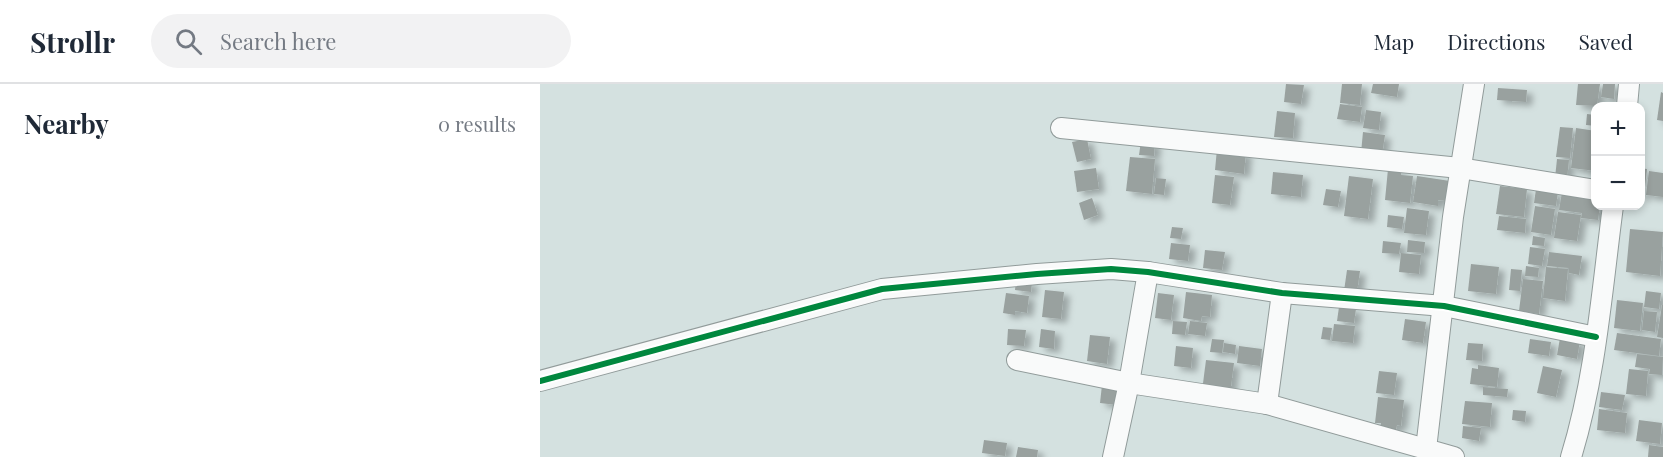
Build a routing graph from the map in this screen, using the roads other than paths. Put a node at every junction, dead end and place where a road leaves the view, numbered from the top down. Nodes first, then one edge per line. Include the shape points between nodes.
1 (1473, 84) edge
2 (1629, 84) edge
3 (1627, 102) edge
4 (1061, 128) dead end
5 (1460, 168) junction
6 (1591, 189) edge
7 (1612, 210) edge
8 (1148, 272) junction
9 (1282, 293) junction
10 (1444, 306) junction
11 (1596, 337) junction
12 (1017, 360) dead end
13 (540, 381) edge
14 (1128, 383) junction
15 (1267, 404) junction
16 (1426, 449) junction
17 (1113, 457) edge
18 (1454, 457) edge
19 (1571, 457) edge

1 - 5 street
2 - 3 street
4 - 5 street
5 - 6 street
5 - 10 street
7 - 11 street
8 - 9 street
8 - 13 street via 1111,269 882,289
8 - 14 street
9 - 10 street
9 - 15 street
10 - 11 street
10 - 16 street
11 - 19 street
12 - 14 street
14 - 15 street
14 - 17 street
15 - 16 street
16 - 18 street

